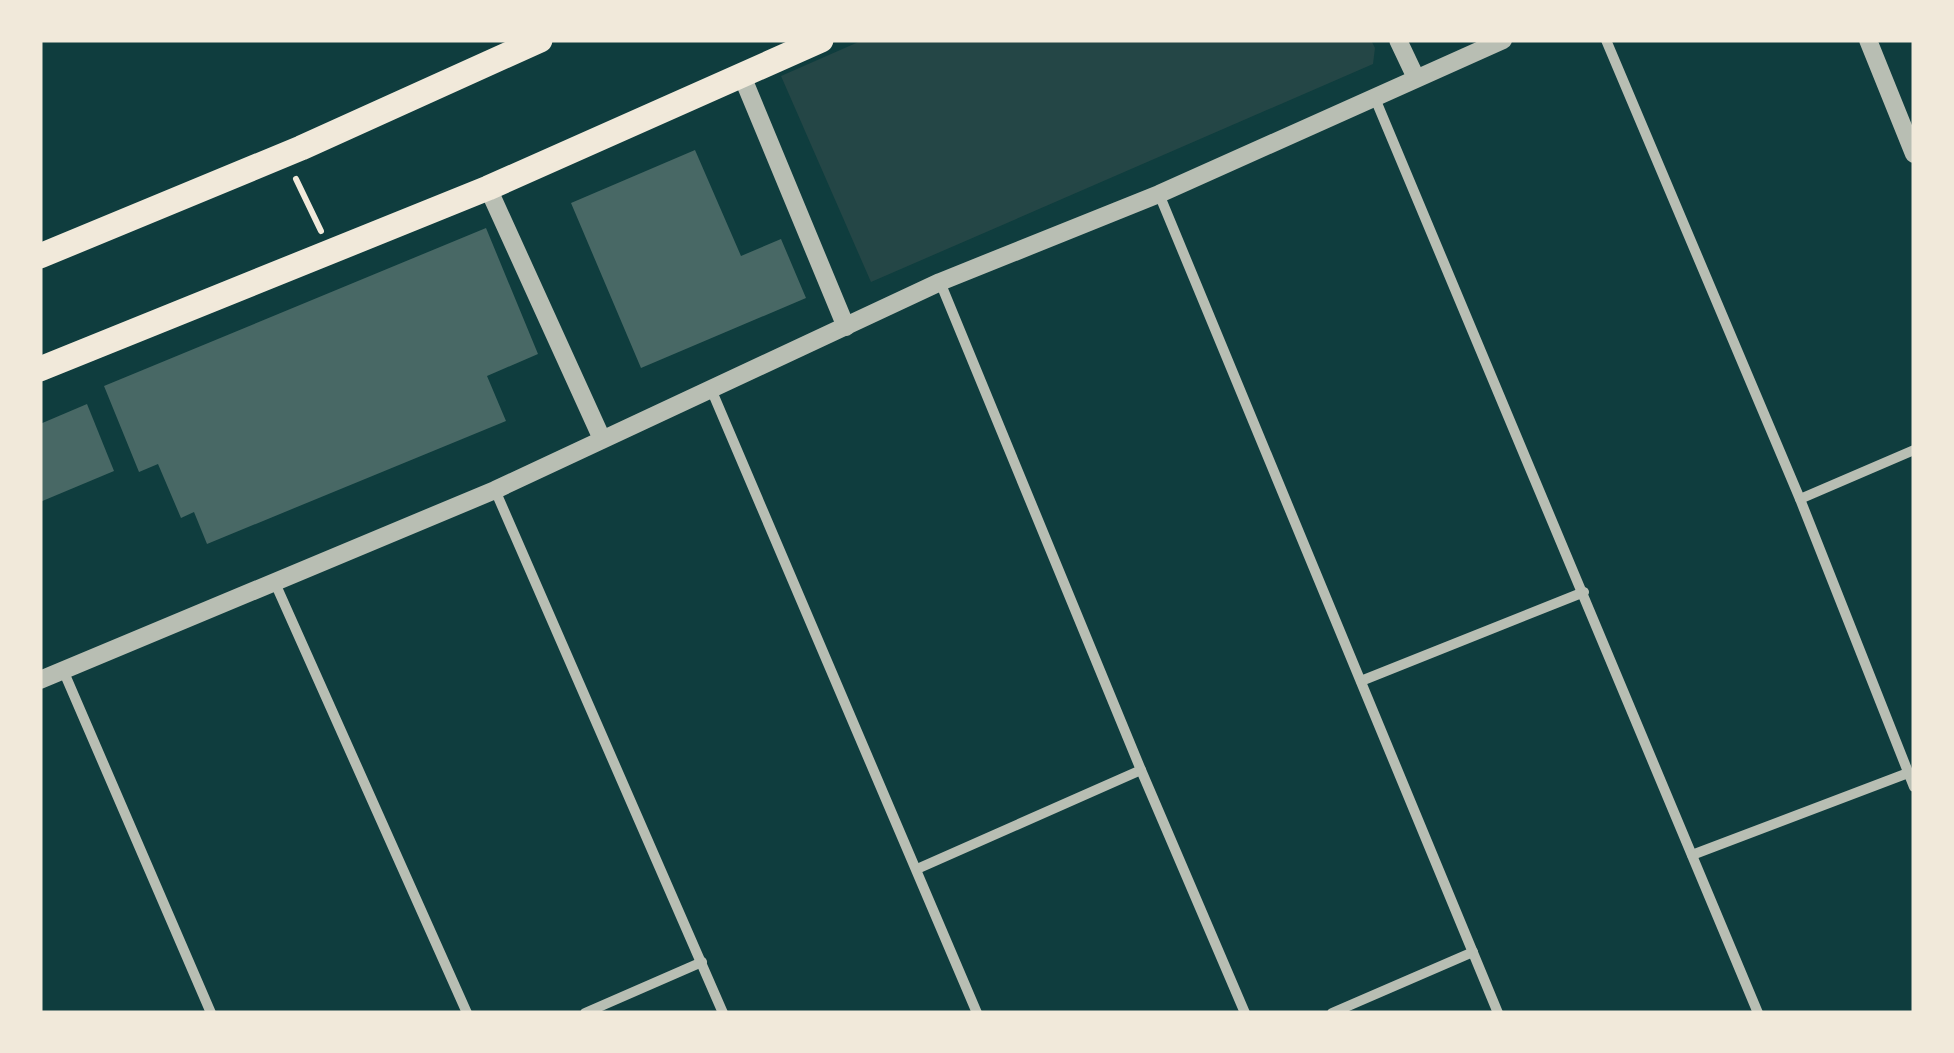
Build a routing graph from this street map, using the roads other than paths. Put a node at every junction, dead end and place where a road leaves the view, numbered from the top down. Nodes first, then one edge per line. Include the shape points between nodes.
1 (540, 40) edge
2 (821, 40) edge
3 (1398, 40) edge
4 (1503, 40) edge
5 (1606, 40) edge
6 (1868, 40) edge
7 (742, 76) junction
8 (1416, 78) junction
9 (1374, 96) junction
10 (1913, 151) edge
11 (488, 188) junction
12 (1158, 194) junction
13 (40, 256) edge
14 (940, 282) junction
15 (846, 327) junction
16 (40, 370) edge
17 (710, 389) junction
18 (602, 439) junction
19 (1914, 450) edge
20 (495, 490) junction
21 (1800, 498) junction
22 (275, 583) junction
23 (1584, 592) junction
24 (62, 670) junction
25 (40, 680) edge
26 (1361, 681) junction
27 (1141, 770) junction
28 (1908, 772) junction
29 (1914, 787) edge
30 (1692, 855) junction
31 (917, 869) junction
32 (1472, 952) junction
33 (702, 962) junction
34 (211, 1013) edge
35 (467, 1013) edge
36 (585, 1013) edge
37 (723, 1013) edge
38 (978, 1013) edge
39 (1245, 1013) edge
40 (1332, 1013) edge
41 (1498, 1013) edge
42 (1758, 1013) edge

1 - 13 main road
2 - 7 main road
3 - 8 street
4 - 8 street
5 - 21 street
6 - 10 street
7 - 11 main road
7 - 15 street
8 - 9 street
9 - 12 street
9 - 23 street
11 - 16 main road
11 - 18 street
12 - 14 street
12 - 26 street
14 - 15 street
14 - 27 street
15 - 17 street
17 - 18 street
17 - 31 street
18 - 20 street
19 - 21 street
20 - 22 street
20 - 33 street
21 - 28 street
22 - 24 street
22 - 35 street
23 - 26 street
23 - 30 street
24 - 25 street
24 - 34 street
26 - 32 street
27 - 31 street
27 - 39 street
28 - 29 street
28 - 30 street
30 - 42 street
31 - 38 street
32 - 40 street
32 - 41 street
33 - 36 street
33 - 37 street

